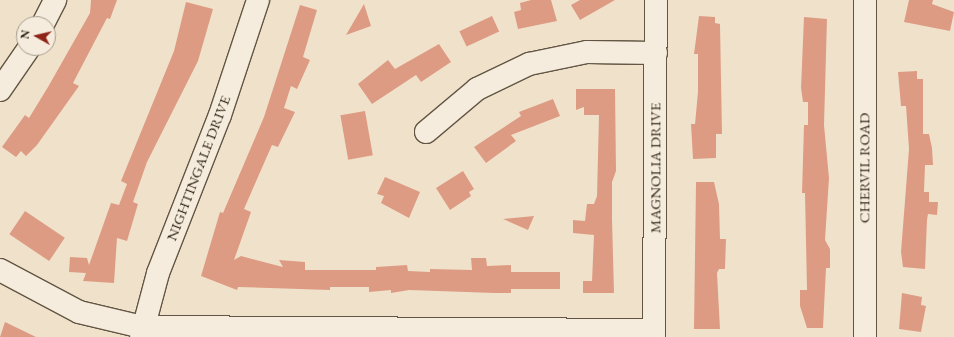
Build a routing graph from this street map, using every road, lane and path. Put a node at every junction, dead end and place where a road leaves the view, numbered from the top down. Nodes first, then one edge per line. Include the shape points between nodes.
1 (55, 0) edge
2 (258, 0) edge
3 (656, 0) edge
4 (865, 0) edge
5 (47, 16) edge
6 (656, 53) junction
7 (23, 56) edge
8 (0, 90) edge
9 (426, 132) dead end
10 (0, 270) edge
11 (142, 332) edge
12 (411, 333) edge
13 (654, 334) edge
14 (865, 337) edge

1 - 5 street
2 - 11 street, NIGHTINGALE DRIVE via 220,115 160,266
3 - 6 street, MAGNOLIA DRIVE
4 - 14 street, CHERVIL ROAD
6 - 9 street via 587,52 529,64 477,89
6 - 13 street, MAGNOLIA DRIVE
7 - 8 street
10 - 11 street via 79,312
11 - 12 street
12 - 13 street

